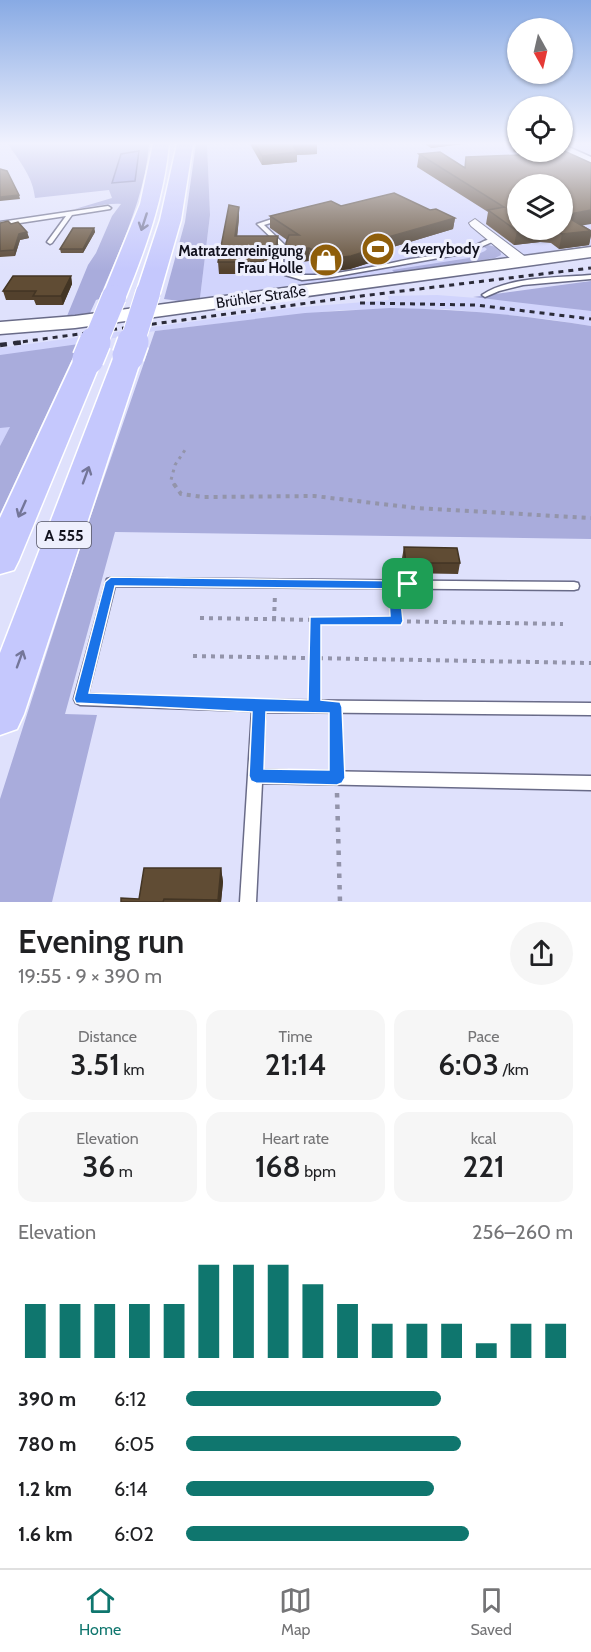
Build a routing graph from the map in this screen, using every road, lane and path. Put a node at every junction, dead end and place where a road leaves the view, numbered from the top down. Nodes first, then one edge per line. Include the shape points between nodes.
1 (154, 186) edge
2 (180, 186) edge
3 (108, 208) dead end
4 (70, 214) junction
5 (290, 215) edge
6 (475, 223) dead end
7 (0, 224) edge
8 (496, 239) junction
9 (50, 242) dead end
10 (591, 252) edge
11 (522, 261) junction
12 (591, 277) edge
13 (485, 295) dead end
14 (0, 328) edge
15 (185, 450) dead end
16 (591, 518) edge
17 (0, 560) edge
18 (276, 583) junction
19 (408, 584) junction
20 (574, 586) dead end
21 (200, 618) dead end
22 (274, 620) junction
23 (314, 620) junction
24 (397, 621) junction
25 (563, 624) dead end
26 (193, 656) dead end
27 (314, 658) junction
28 (591, 663) edge
29 (259, 706) junction
30 (315, 706) junction
31 (336, 707) junction
32 (591, 709) edge
33 (0, 714) edge
34 (256, 776) junction
35 (337, 778) junction
36 (591, 783) edge
37 (248, 902) edge
38 (340, 902) edge

1 -> 17 highway, A 555, bridge via 137,242
33 -> 2 highway, A 555, bridge via 128,356 166,242
3 - 4 lane
4 - 7 lane
4 - 9 lane
5 - 8 lane, Brühler Straße via 260,224 284,248 279,256 283,269 299,278 467,251
6 - 8 street
8 - 11 street
10 - 11 main road, Brühler Straße
11 - 14 main road, Brühler Straße via 75,322
12 - 13 lane via 539,282
15 - 16 path via 171,480 181,494 314,496 416,508
18 - 19 lane
18 - 22 path
18 - 29 lane via 111,582 80,699
19 - 20 lane
19 - 24 path via 408,591 395,600
21 - 22 path
22 - 23 path
23 - 24 path
23 - 27 path
24 - 25 path
26 - 27 path
27 - 28 path
27 - 30 path
29 - 30 lane
29 - 34 lane
30 - 31 lane
31 - 32 lane
31 - 35 path
34 - 35 lane
34 - 37 lane
35 - 36 lane
35 - 38 path

